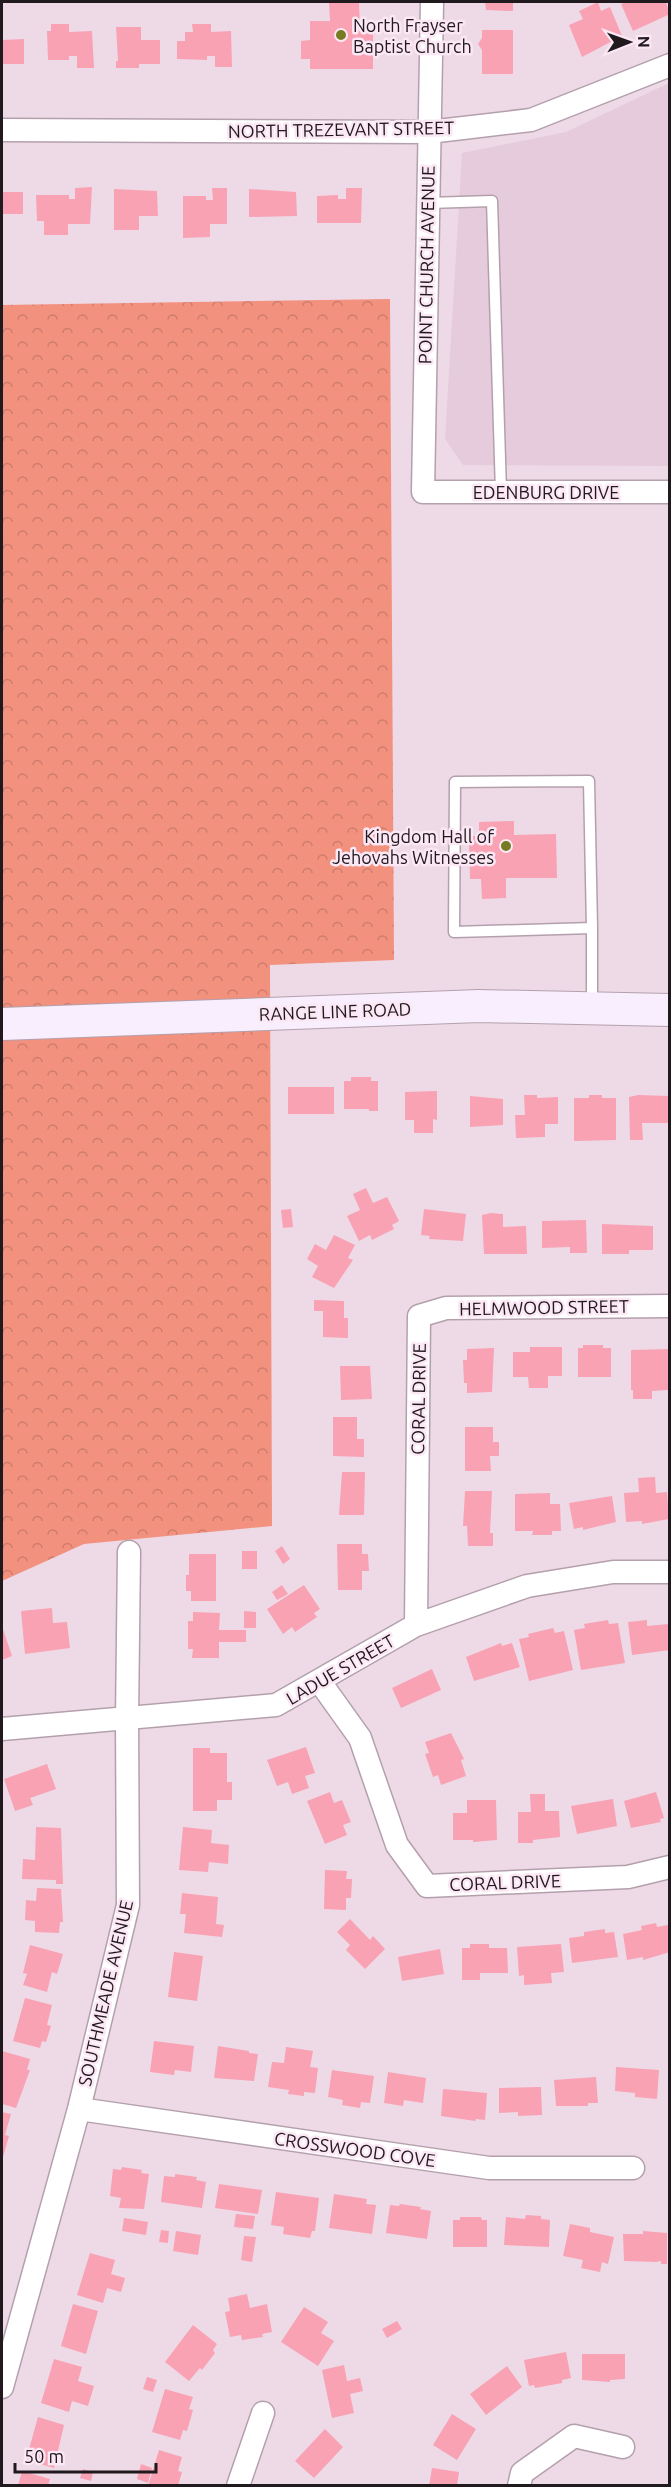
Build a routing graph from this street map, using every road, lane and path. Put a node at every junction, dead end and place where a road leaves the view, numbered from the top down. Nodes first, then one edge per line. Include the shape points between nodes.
1 (432, 2) edge
2 (669, 65) edge
3 (2, 130) edge
4 (429, 132) junction
5 (427, 203) junction
6 (423, 492) joint
7 (501, 492) junction
8 (669, 492) edge
9 (592, 928) junction
10 (592, 1009) junction
11 (669, 1010) edge
12 (2, 1024) edge
13 (669, 1306) edge
14 (419, 1316) joint
15 (129, 1552) dead end
16 (669, 1572) edge
17 (416, 1625) junction
18 (320, 1682) junction
19 (127, 1719) junction
20 (2, 1729) edge
21 (669, 1867) edge
22 (79, 2109) junction
23 (633, 2168) dead end
24 (2, 2387) edge
25 (262, 2413) dead end
26 (623, 2447) dead end
27 (238, 2486) edge
28 (519, 2486) edge

1 - 4 street, POINT CHURCH AVENUE
2 - 4 street, NORTH TREZEVANT STREET via 531,120
3 - 4 street, NORTH TREZEVANT STREET
4 - 5 street, POINT CHURCH AVENUE
5 - 6 street, POINT CHURCH AVENUE
5 - 7 lane via 492,201
6 - 7 street, EDENBURG DRIVE
7 - 8 street, EDENBURG DRIVE
9 - 9 lane via 589,780 454,782 454,932
9 - 10 lane
10 - 11 main road, RANGE LINE ROAD
10 - 12 main road, RANGE LINE ROAD via 479,1006
13 - 14 street, HELMWOOD STREET via 446,1308
14 - 17 street, CORAL DRIVE
15 - 19 street, SOUTHMEADE AVENUE
16 - 17 street, LADUE STREET via 613,1572 527,1586
17 - 18 street, LADUE STREET
18 - 19 street, LADUE STREET via 276,1706
18 - 21 street, CORAL DRIVE via 360,1738 398,1845 427,1886 628,1877
19 - 20 street, LADUE STREET
19 - 22 street, SOUTHMEADE AVENUE via 128,1905
22 - 23 street, CROSSWOOD COVE via 489,2168
22 - 24 street, SOUTHMEADE AVENUE
25 - 27 street
26 - 28 street via 574,2436 522,2473

